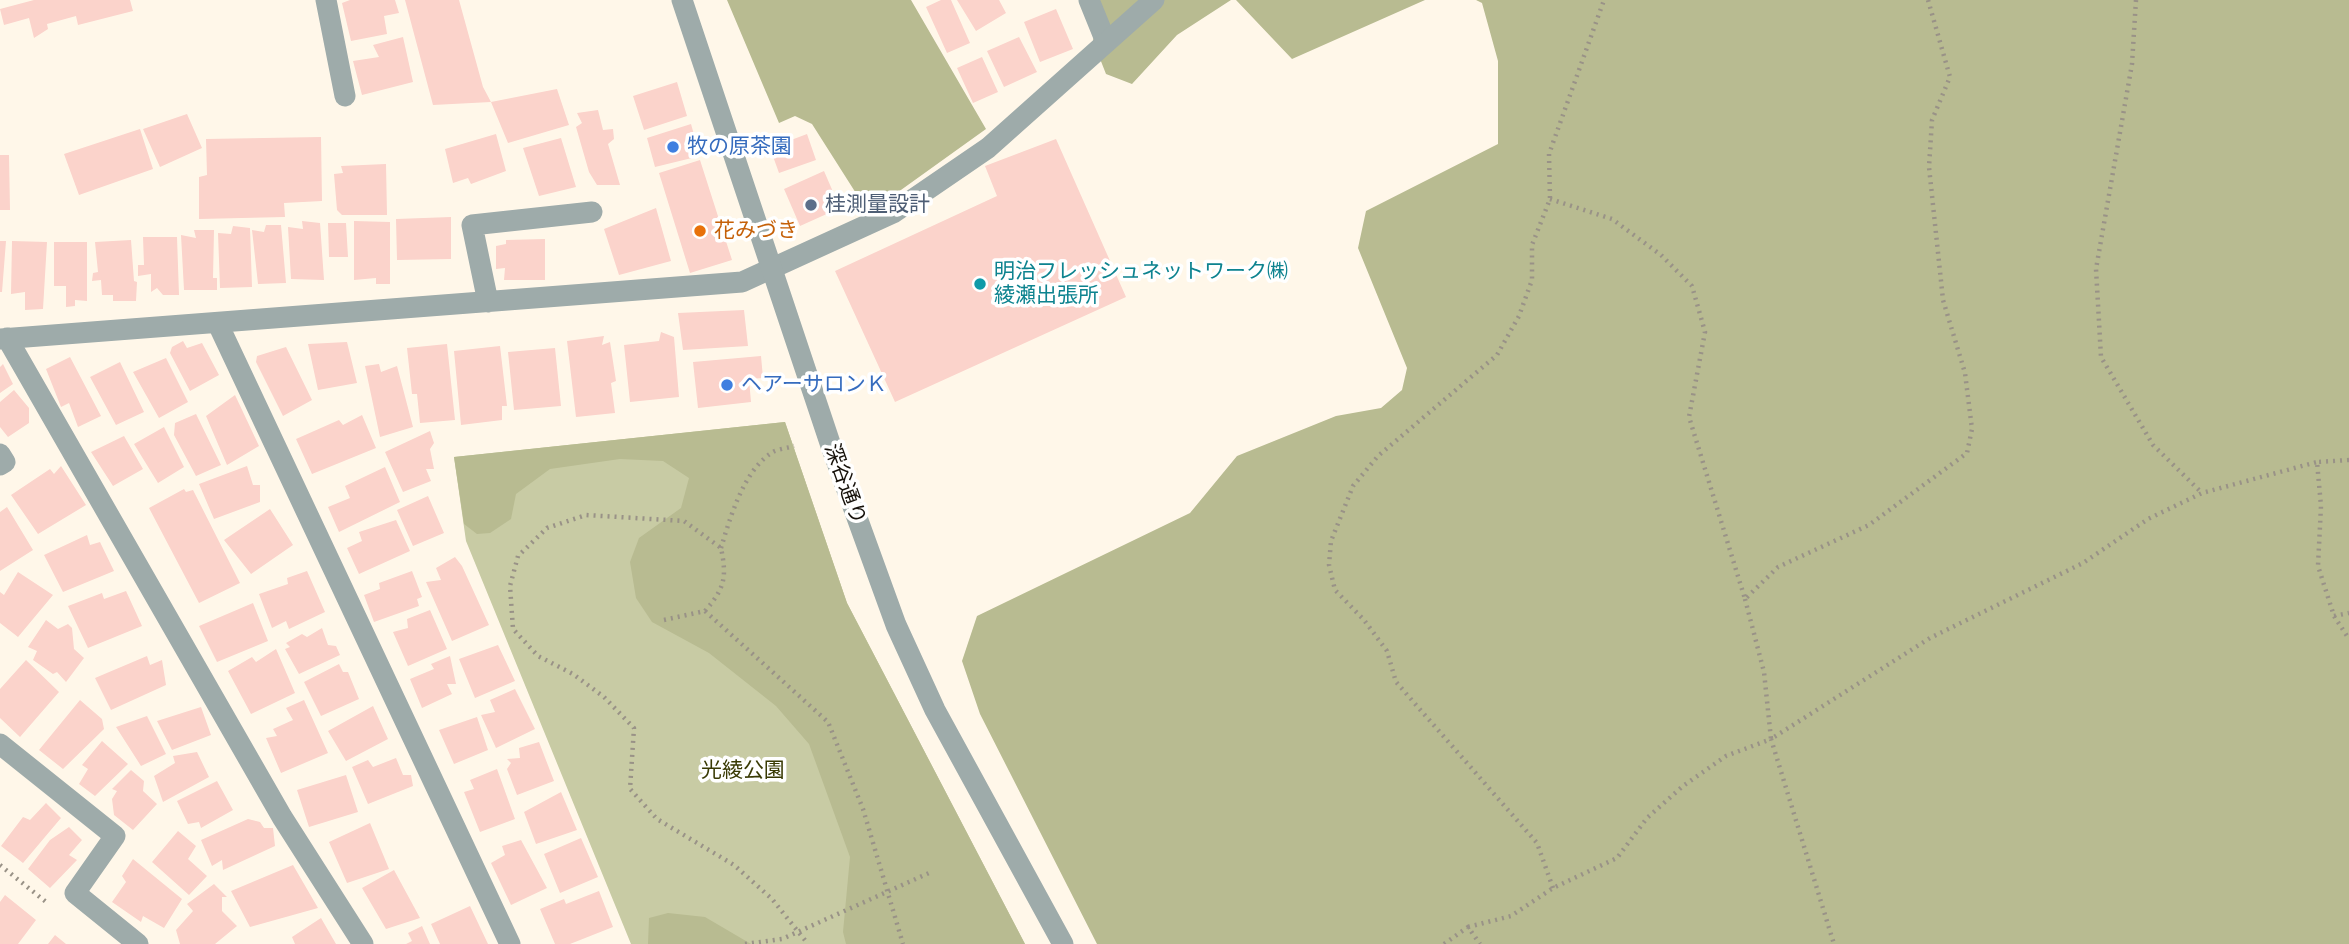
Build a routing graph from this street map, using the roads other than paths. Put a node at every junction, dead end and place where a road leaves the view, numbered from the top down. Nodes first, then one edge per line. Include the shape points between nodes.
1 (326, 0) edge
2 (682, 0) edge
3 (1089, 0) edge
4 (1154, 0) edge
5 (1106, 42) junction
6 (345, 96) dead end
7 (592, 212) dead end
8 (773, 269) junction
9 (488, 302) junction
10 (218, 324) junction
11 (4, 338) edge
12 (0, 454) edge
13 (0, 465) edge
14 (0, 744) edge
15 (138, 944) edge
16 (363, 944) edge
17 (510, 944) edge
18 (1063, 944) edge

1 - 6 street
2 - 8 street, 深谷通り
3 - 5 street
4 - 5 street
5 - 8 street via 988,148 903,206
7 - 9 street via 472,225
8 - 9 street via 742,282
8 - 18 street, 深谷通り via 896,625 935,710
9 - 10 street
10 - 11 street
10 - 17 street
11 - 16 street via 275,805
12 - 13 street via 5,462
14 - 15 street via 115,836 75,893

